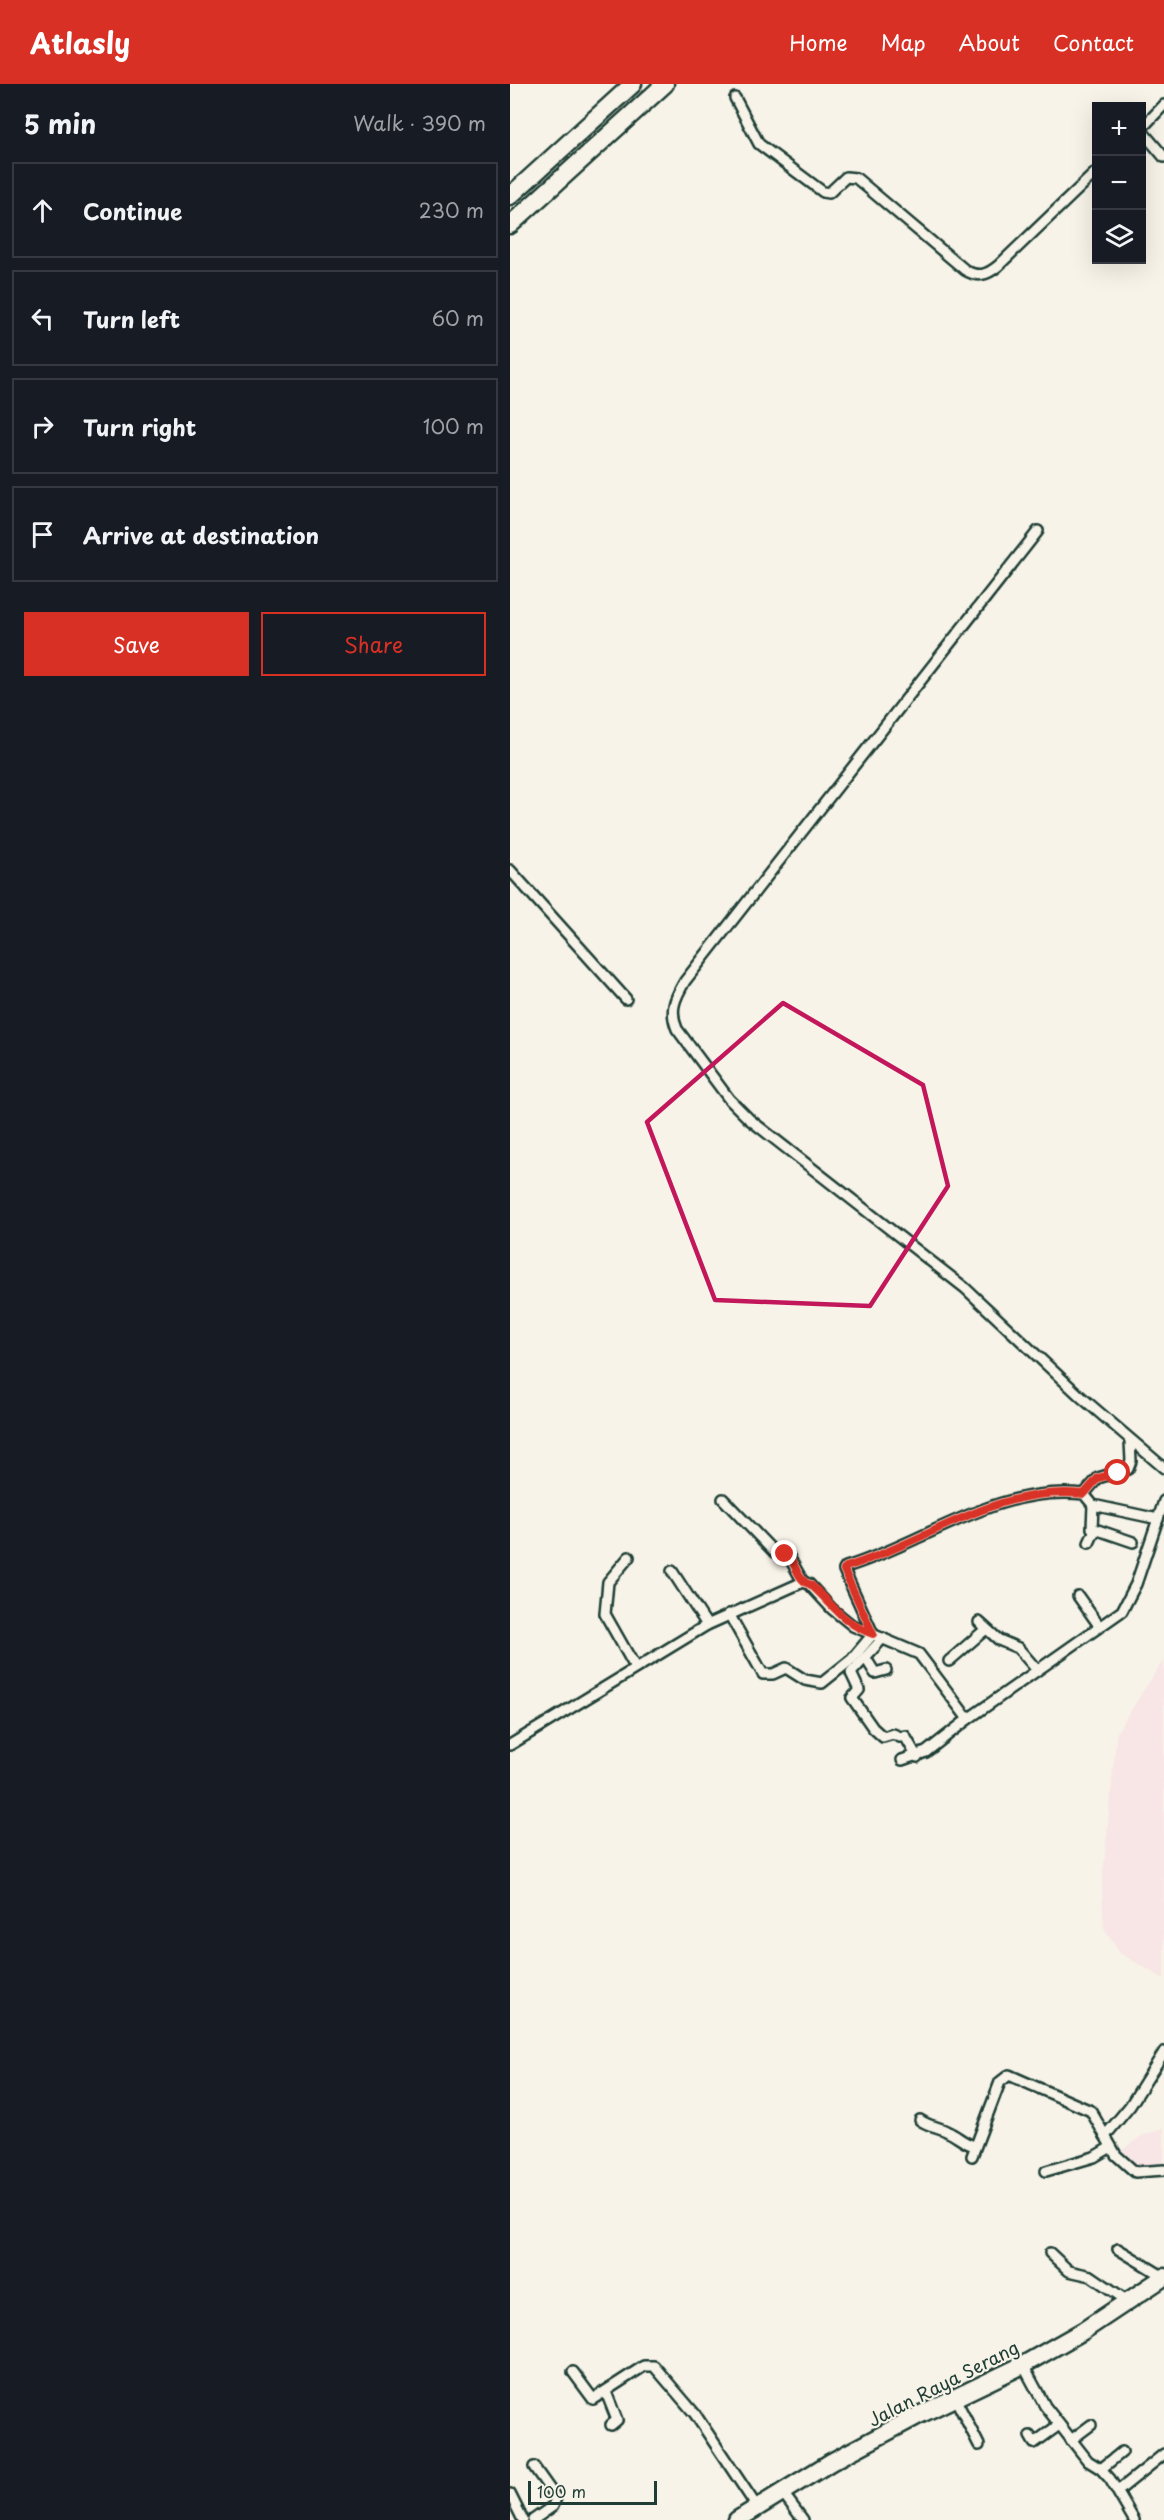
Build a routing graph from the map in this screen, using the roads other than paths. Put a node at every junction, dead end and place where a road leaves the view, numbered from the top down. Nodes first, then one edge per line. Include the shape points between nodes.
1 (633, 84) edge
2 (664, 84) edge
3 (735, 98) dead end
4 (1164, 105) edge
5 (1146, 125) edge
6 (1146, 135) edge
7 (1164, 157) edge
8 (1092, 175) edge
9 (510, 196) edge
10 (510, 225) edge
11 (1038, 531) dead end
12 (510, 870) edge
13 (626, 999) dead end
14 (1130, 1441) junction
15 (1164, 1467) edge
16 (1084, 1494) junction
17 (723, 1499) dead end
18 (1164, 1501) edge
19 (1093, 1504) junction
20 (1158, 1519) junction
21 (1095, 1530) junction
22 (1133, 1542) dead end
23 (1089, 1543) dead end
24 (629, 1557) dead end
25 (672, 1571) dead end
26 (803, 1582) junction
27 (1078, 1596) dead end
28 (729, 1614) junction
29 (979, 1622) dead end
30 (707, 1625) junction
31 (1100, 1627) junction
32 (986, 1629) junction
33 (878, 1636) junction
34 (865, 1657) junction
35 (949, 1661) dead end
36 (635, 1667) junction
37 (886, 1670) dead end
38 (1037, 1670) junction
39 (968, 1719) junction
40 (510, 1745) edge
41 (917, 1757) junction
42 (902, 1760) dead end
43 (1164, 2052) edge
44 (920, 2120) dead end
45 (1105, 2136) junction
46 (975, 2146) junction
47 (1111, 2147) junction
48 (972, 2156) dead end
49 (1164, 2170) edge
50 (1046, 2171) dead end
51 (1118, 2249) dead end
52 (1050, 2253) dead end
53 (1164, 2277) edge
54 (1129, 2302) junction
55 (1023, 2365) junction
56 (573, 2372) dead end
57 (606, 2392) junction
58 (955, 2398) junction
59 (611, 2425) dead end
60 (1059, 2425) junction
61 (1091, 2425) dead end
62 (1030, 2436) dead end
63 (1071, 2440) junction
64 (979, 2445) dead end
65 (1122, 2452) dead end
66 (1164, 2454) edge
67 (534, 2467) dead end
68 (1101, 2469) junction
69 (1118, 2491) junction
70 (783, 2493) junction
71 (510, 2494) edge
72 (757, 2507) junction
73 (523, 2520) edge
74 (533, 2520) edge
75 (737, 2520) edge
76 (803, 2520) edge
77 (1134, 2520) edge

1 - 9 highway
2 - 10 highway
3 - 8 street via 759,144 823,192 829,193 846,177 856,178 965,270 976,275 987,274 998,266
4 - 5 street
6 - 7 street
11 - 14 street via 685,981 672,1006 677,1029 729,1099 749,1119 965,1288
12 - 13 street
14 - 15 street
14 - 16 street via 1128,1469 1098,1478
16 - 19 street
16 - 33 street via 1025,1496 994,1504 846,1567 844,1570
17 - 26 street via 774,1552 788,1555
18 - 20 street
19 - 20 street
19 - 21 street via 1091,1527
20 - 31 street via 1130,1596 1119,1614
21 - 22 street
21 - 23 street
24 - 36 street via 608,1582 605,1614
25 - 30 street
26 - 28 street
26 - 33 street via 811,1585 846,1621
27 - 31 street
28 - 30 street
28 - 33 street via 763,1674 786,1668 813,1683 828,1680
29 - 32 street
30 - 36 street
31 - 38 street
32 - 35 street
32 - 38 street via 1018,1648
33 - 34 street
33 - 39 street via 919,1654
34 - 37 street via 875,1673
34 - 41 street via 851,1673 859,1690 853,1700 883,1737 905,1736
36 - 40 street
38 - 39 street
39 - 41 street
41 - 42 street
43 - 45 street via 1130,2106
44 - 46 street
45 - 46 street via 1091,2111 1009,2075 1000,2082
45 - 47 street
46 - 48 street
47 - 49 street via 1135,2172
47 - 50 street via 1094,2157
51 - 53 street
52 - 54 street via 1069,2271 1091,2276
53 - 54 highway, Jalan Raya Serang
54 - 55 highway, Jalan Raya Serang
55 - 58 highway, Jalan Raya Serang
55 - 60 street
56 - 57 street via 592,2398
57 - 59 street via 617,2420
57 - 72 street via 644,2366 654,2366 695,2414
58 - 64 street
58 - 70 highway, Jalan Raya Serang via 831,2462
60 - 62 street via 1034,2443
60 - 63 street
61 - 63 street
63 - 68 street via 1088,2461
65 - 68 street
66 - 69 street
67 - 74 street via 556,2498 553,2506
68 - 69 street
69 - 77 street
70 - 72 highway, Jalan Raya Serang
70 - 76 street
71 - 73 street
72 - 75 highway, Jalan Raya Serang

